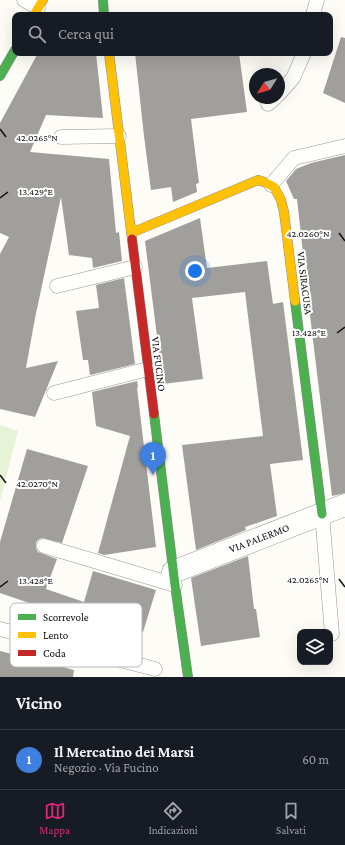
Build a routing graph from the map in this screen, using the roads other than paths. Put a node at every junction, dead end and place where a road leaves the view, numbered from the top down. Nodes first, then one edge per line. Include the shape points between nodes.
1 (24, 0) edge
2 (103, 0) edge
3 (317, 0) edge
4 (38, 8) edge
5 (104, 12) edge
6 (314, 12) edge
7 (12, 55) edge
8 (109, 56) edge
9 (303, 56) edge
10 (0, 76) edge
11 (285, 87) edge
12 (119, 136) junction
13 (61, 137) dead end
14 (345, 146) edge
15 (271, 185) junction
16 (130, 233) junction
17 (135, 267) junction
18 (57, 286) dead end
19 (148, 369) junction
20 (54, 393) dead end
21 (345, 505) edge
22 (322, 514) junction
23 (44, 546) dead end
24 (174, 578) junction
25 (0, 629) edge
26 (332, 629) edge
27 (10, 632) edge
28 (142, 666) edge
29 (155, 669) dead end
30 (188, 677) edge

1 - 4 lane
2 - 5 main road
3 - 6 lane
7 - 10 main road
8 - 12 main road, VIA FUCINO
9 - 11 lane via 293,78
12 - 13 lane
12 - 16 main road, VIA FUCINO
14 - 15 lane via 294,158
15 - 16 main road via 258,180
15 - 22 main road, VIA SIRACUSA via 282,200 284,212
16 - 17 main road, VIA FUCINO
17 - 18 lane
17 - 19 main road, VIA FUCINO
19 - 20 lane
19 - 24 main road, VIA FUCINO
21 - 22 street, VIA PALERMO
22 - 24 street, VIA PALERMO
22 - 26 lane
23 - 24 lane
24 - 30 main road, VIA FUCINO
25 - 27 lane
28 - 29 lane

